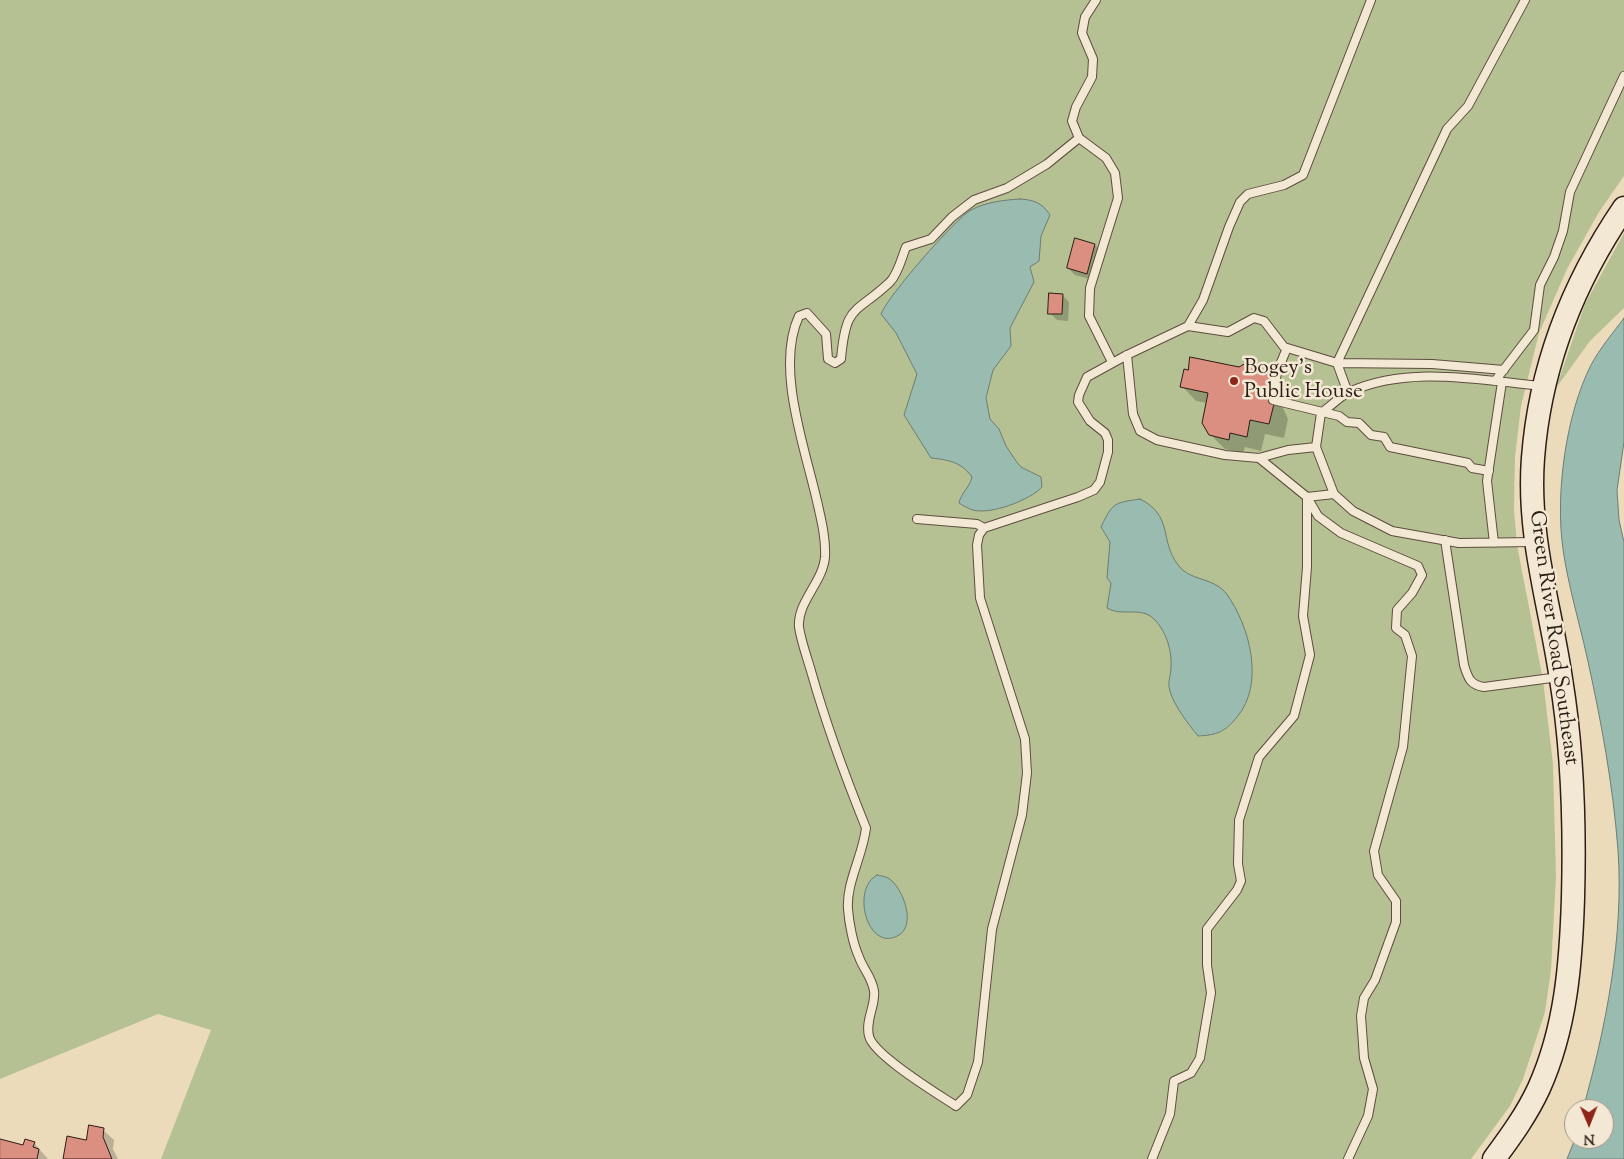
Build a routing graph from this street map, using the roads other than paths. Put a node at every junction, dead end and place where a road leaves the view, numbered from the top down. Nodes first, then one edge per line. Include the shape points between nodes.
1 (1096, 0) edge
2 (1371, 0) edge
3 (1525, 0) edge
4 (1624, 76) edge
5 (1079, 138) junction
6 (1624, 208) edge
7 (1188, 326) junction
8 (1287, 348) junction
9 (1127, 355) junction
10 (1112, 362) junction
11 (1337, 363) junction
12 (1504, 370) junction
13 (1499, 382) junction
14 (1544, 386) junction
15 (1348, 393) junction
16 (1321, 413) junction
17 (1316, 447) junction
18 (1259, 458) junction
19 (1489, 471) junction
20 (1334, 494) junction
21 (1307, 497) junction
22 (917, 519) dead end
23 (984, 528) junction
24 (1445, 540) junction
25 (1536, 542) junction
26 (1494, 543) junction
27 (1561, 677) junction
28 (1152, 1159) edge
29 (1348, 1159) edge
30 (1494, 1159) edge

1 - 5 lane via 1084,17 1082,32 1093,59 1092,78 1072,121
2 - 7 lane via 1303,175 1284,185 1248,194 1240,202 1203,300
3 - 11 lane via 1468,106 1447,129
4 - 12 lane via 1570,192 1560,240 1540,285 1534,330
5 - 10 lane via 1106,158 1115,173 1118,198 1090,288 1089,316
5 - 23 lane via 1047,164 1007,188 974,200 931,239 906,247 892,281 854,309 846,324 840,358 835,363 828,359 826,334 807,313 799,316 791,341 794,400 825,544 825,559 799,616 799,628 818,696 866,828 864,847 850,884 848,908 859,958 870,975 875,993 870,1010 869,1038 879,1053 956,1106 968,1095 978,1062 992,929 1022,815 1027,773 1025,739 980,598 977,545
6 - 14 street, Green River Road Southeast via 1583,277 1569,308 1556,339
7 - 8 lane via 1228,332 1254,318 1264,320
7 - 9 lane
8 - 11 lane
8 - 16 lane via 1277,372 1273,400
9 - 10 lane
9 - 18 lane via 1133,414 1140,431 1157,440 1225,455
10 - 23 lane via 1087,377 1079,394 1078,402 1086,416 1108,440 1100,482 1094,490
11 - 12 lane via 1432,364
11 - 15 lane
12 - 13 lane
13 - 14 lane
13 - 15 lane via 1442,376 1390,379
13 - 19 lane
14 - 25 street, Green River Road Southeast via 1533,459 1532,509
15 - 16 lane
16 - 17 lane
16 - 19 lane via 1359,423 1371,435 1384,437 1390,446 1468,463 1472,468
17 - 18 lane
17 - 20 lane
18 - 21 lane
19 - 26 lane via 1487,481
20 - 21 lane
20 - 24 lane via 1352,511 1392,530
21 - 28 lane via 1303,616 1310,655 1294,716 1259,757 1239,820 1241,880 1207,929 1211,993 1200,1058 1191,1073 1174,1081 1170,1114
21 - 29 lane via 1318,516 1341,533 1418,566 1422,575 1397,610 1396,628 1405,635 1412,656 1403,747 1374,851 1378,875 1396,901 1396,922 1375,980 1364,998 1364,1058 1373,1090 1368,1116
22 - 23 lane via 977,524
24 - 26 lane
24 - 27 lane via 1464,666 1469,680 1475,686 1484,687
25 - 26 lane
25 - 27 street, Green River Road Southeast
27 - 30 street, Green River Road Southeast via 1574,823 1569,972 1562,1016 1540,1086 1526,1115

